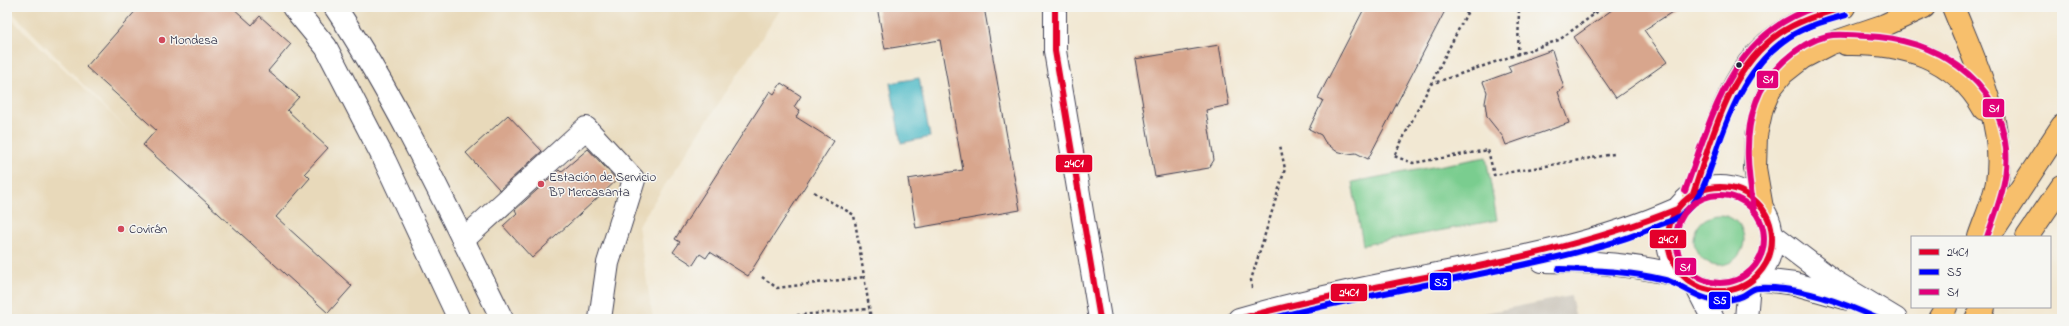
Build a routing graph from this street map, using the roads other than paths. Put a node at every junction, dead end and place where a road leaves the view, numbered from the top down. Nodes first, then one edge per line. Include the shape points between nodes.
1 (293, 7) edge
2 (335, 7) edge
3 (1056, 7) edge
4 (1844, 7) edge
5 (1924, 7) edge
6 (1953, 7) edge
7 (1829, 44) junction
8 (2062, 126) edge
9 (1996, 136) junction
10 (2062, 186) edge
11 (1693, 194) junction
12 (2062, 202) edge
13 (1762, 208) junction
14 (1677, 209) junction
15 (2033, 229) edge
16 (1773, 235) junction
17 (1979, 236) edge
18 (1990, 236) edge
19 (463, 240) junction
20 (1517, 260) junction
21 (1752, 281) junction
22 (1690, 282) junction
23 (1874, 307) junction
24 (1945, 308) edge
25 (1983, 308) edge
26 (1288, 313) edge
27 (1247, 317) edge
28 (460, 319) edge
29 (502, 319) edge
30 (600, 319) edge
31 (1100, 319) edge
32 (1713, 319) edge
33 (1746, 319) edge
34 (1896, 319) edge
35 (1939, 319) edge
36 (1976, 319) edge

1 - 28 street via 326,47 385,161
2 - 19 street via 353,34 423,159
3 - 31 street via 1056,51
4 - 11 highway via 1800,21 1779,33 1762,46 1746,65 1718,121
5 - 7 highway via 1885,25
6 - 9 highway via 1978,69
7 - 9 highway via 1888,46 1929,57 1965,82 1978,98
7 - 13 highway via 1802,58 1783,73 1770,89 1762,108 1756,135 1755,168
8 - 18 highway
9 - 17 highway via 1997,182
10 - 15 highway
11 - 13 street via 1707,188 1723,187 1738,190
11 - 14 street
12 - 15 highway
13 - 16 street
14 - 20 street via 1642,225 1608,236
14 - 22 street via 1670,222 1667,236 1668,251 1674,265
16 - 21 street via 1767,262
16 - 23 street via 1835,282
19 - 29 street
19 - 30 street via 586,128 634,180 608,263
20 - 22 street via 1587,262 1653,269
20 - 26 street via 1364,288
21 - 22 street via 1737,290 1723,292 1709,291
21 - 23 street via 1795,284
21 - 33 street
22 - 32 street
23 - 34 street
24 - 35 highway
25 - 36 highway
26 - 27 street

